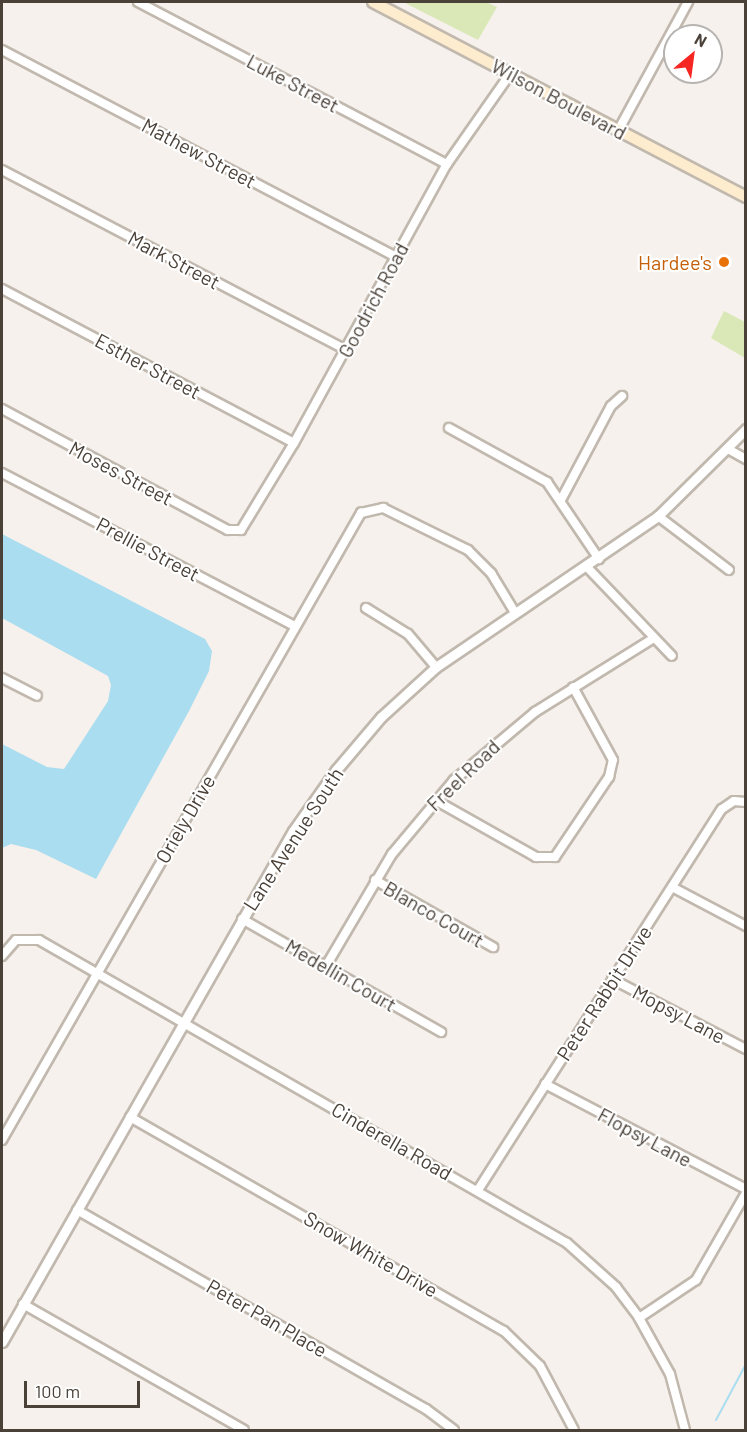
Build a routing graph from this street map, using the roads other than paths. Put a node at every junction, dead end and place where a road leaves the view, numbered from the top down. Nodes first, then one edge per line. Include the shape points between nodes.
1 (138, 2) edge
2 (373, 2) edge
3 (688, 2) edge
4 (2, 50) edge
5 (510, 74) junction
6 (618, 131) junction
7 (447, 164) junction
8 (2, 170) edge
9 (746, 197) edge
10 (396, 257) junction
11 (2, 289) edge
12 (346, 350) junction
13 (622, 396) dead end
14 (2, 409) edge
15 (449, 428) dead end
16 (746, 429) edge
17 (294, 443) junction
18 (728, 449) junction
19 (746, 459) edge
20 (2, 473) edge
21 (562, 498) junction
22 (658, 516) junction
23 (241, 530) joint
24 (599, 558) junction
25 (586, 566) junction
26 (729, 570) dead end
27 (366, 608) dead end
28 (514, 611) junction
29 (295, 626) junction
30 (654, 638) junction
31 (672, 656) dead end
32 (436, 667) junction
33 (2, 678) edge
34 (573, 687) junction
35 (37, 696) dead end
36 (435, 800) junction
37 (746, 802) edge
38 (375, 880) junction
39 (672, 887) junction
40 (242, 919) junction
41 (746, 926) edge
42 (493, 947) dead end
43 (2, 956) edge
44 (326, 966) junction
45 (97, 973) junction
46 (612, 979) junction
47 (184, 1022) junction
48 (441, 1032) dead end
49 (746, 1049) edge
50 (545, 1084) junction
51 (130, 1117) junction
52 (2, 1140) edge
53 (478, 1190) junction
54 (746, 1191) edge
55 (77, 1210) junction
56 (23, 1304) junction
57 (639, 1318) junction
58 (2, 1342) edge
59 (244, 1431) edge
60 (454, 1431) edge
61 (574, 1431) edge
62 (685, 1431) edge

1 - 7 street, Luke Street
2 - 5 main road, Wilson Boulevard
3 - 6 street
4 - 10 street, Mathew Street
5 - 6 main road, Wilson Boulevard
5 - 7 street, Goodrich Road
6 - 9 main road, Wilson Boulevard
7 - 10 street, Goodrich Road
8 - 12 street, Mark Street
10 - 12 street, Goodrich Road
11 - 17 street, Esther Street
12 - 17 street, Goodrich Road
13 - 21 street via 612,406
14 - 23 street, Moses Street via 228,530
15 - 21 street via 540,477
16 - 18 street, Lane Avenue South
17 - 23 street, Goodrich Road
18 - 19 street
18 - 22 street, Lane Avenue South
20 - 29 street, Prellie Street
21 - 24 street
22 - 24 street, Lane Avenue South
22 - 26 street
24 - 25 street, Lane Avenue South
25 - 28 street, Lane Avenue South
25 - 30 street
27 - 32 street via 408,634
28 - 29 street, Oriely Drive via 476,556 376,507 354,521
28 - 32 street, Lane Avenue South
29 - 45 street, Oriely Drive
30 - 31 street
30 - 34 street, Freel Road
32 - 40 street, Lane Avenue South via 381,717 336,770
33 - 35 street
34 - 36 street, Freel Road via 499,740
34 - 36 street via 614,760 609,777 567,842 549,859 536,857
36 - 38 street, Freel Road
37 - 39 street, Peter Rabbit Drive via 734,801 722,809
38 - 42 street, Blanco Court
38 - 44 street, Freel Road
39 - 41 street
39 - 46 street, Peter Rabbit Drive
40 - 44 street, Medellin Court
40 - 47 street, Lane Avenue South
43 - 45 street, Cinderella Road via 16,940 39,940
44 - 48 street, Medellin Court
45 - 47 street, Cinderella Road
45 - 52 street, Oriely Drive
46 - 49 street, Mopsy Lane
46 - 50 street, Peter Rabbit Drive
47 - 51 street, Lane Avenue South
47 - 53 street, Cinderella Road
50 - 53 street, Peter Rabbit Drive
50 - 54 street, Flopsy Lane
51 - 55 street, Lane Avenue South
51 - 61 street, Snow White Drive via 504,1331 540,1366
53 - 57 street, Cinderella Road via 581,1254 616,1287
54 - 57 street via 696,1280
55 - 56 street, Lane Avenue South
55 - 60 street, Peter Pan Place via 426,1409
56 - 58 street, Lane Avenue South
56 - 59 street
57 - 62 street, Cinderella Road via 670,1374

